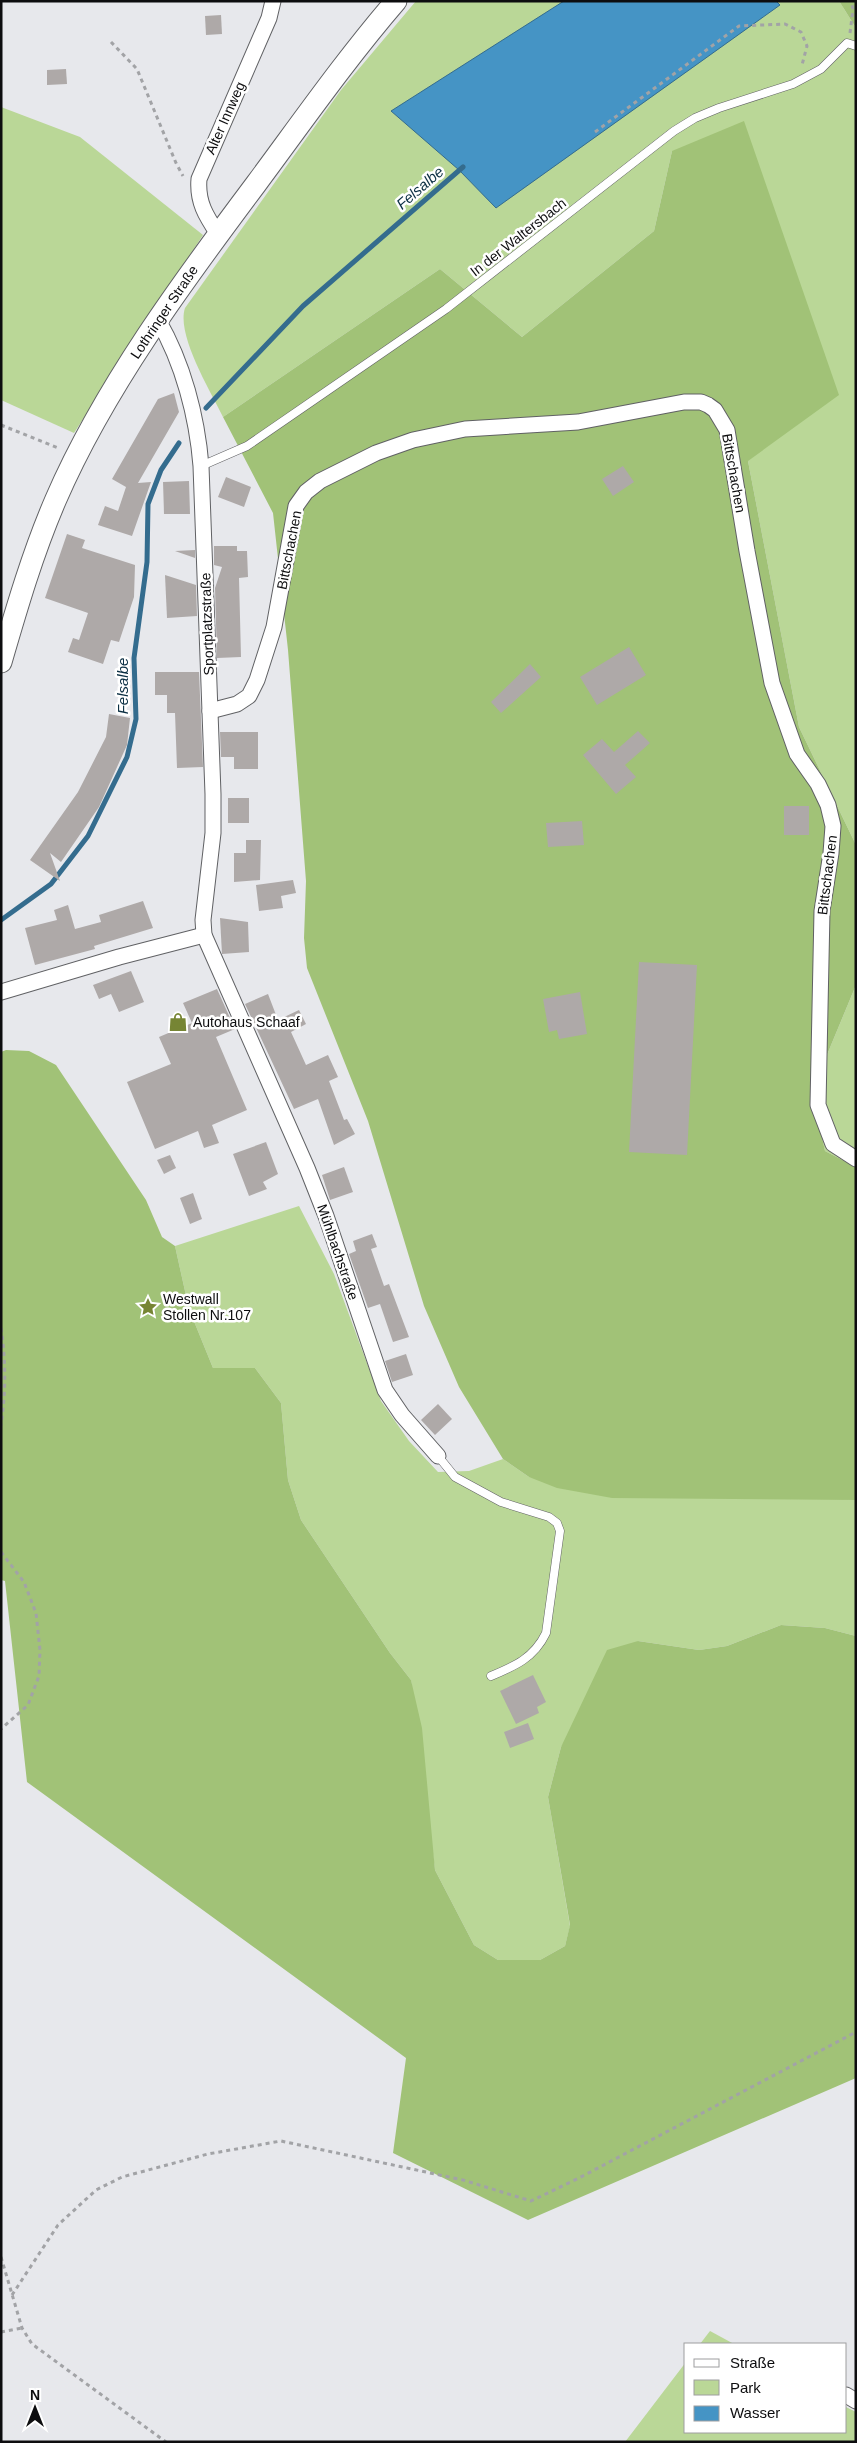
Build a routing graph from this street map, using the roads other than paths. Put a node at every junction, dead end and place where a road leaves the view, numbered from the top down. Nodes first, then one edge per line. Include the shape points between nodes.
1 (273, 1) edge
2 (396, 1) edge
3 (856, 46) edge
4 (218, 234) junction
5 (158, 320) junction
6 (201, 466) junction
7 (1, 662) edge
8 (210, 711) junction
9 (204, 935) junction
10 (1, 992) edge
11 (856, 1159) edge
12 (438, 1456) joint
13 (491, 1676) dead end

1 - 4 street, Alter Innweg via 269,18 202,169 198,190 203,211
2 - 4 main road, Lothringer Straße
3 - 6 lane, In der Waltersbach via 847,43 821,69 793,84 719,108 674,131 446,309 247,446
4 - 5 main road, Lothringer Straße
5 - 6 street, Sportplatzstraße via 169,339 188,395
5 - 7 main road, Lothringer Straße via 77,456 43,531
6 - 8 street, Sportplatzstraße
8 - 9 street, Sportplatzstraße via 213,834
8 - 11 street, Bittschachen via 237,704 248,696 257,680 274,627 296,506 320,481 376,453 413,440 465,429 578,422 684,402 708,404 727,430 772,683 797,754 818,784 830,812 831,853 822,911 818,1105 832,1144
9 - 10 street
9 - 12 street, Mühlbachstraße via 314,1184 386,1390 402,1415
12 - 13 lane, Mühlbachstraße via 455,1477 501,1502 549,1517 557,1523 560,1531 546,1633 540,1647 530,1656

